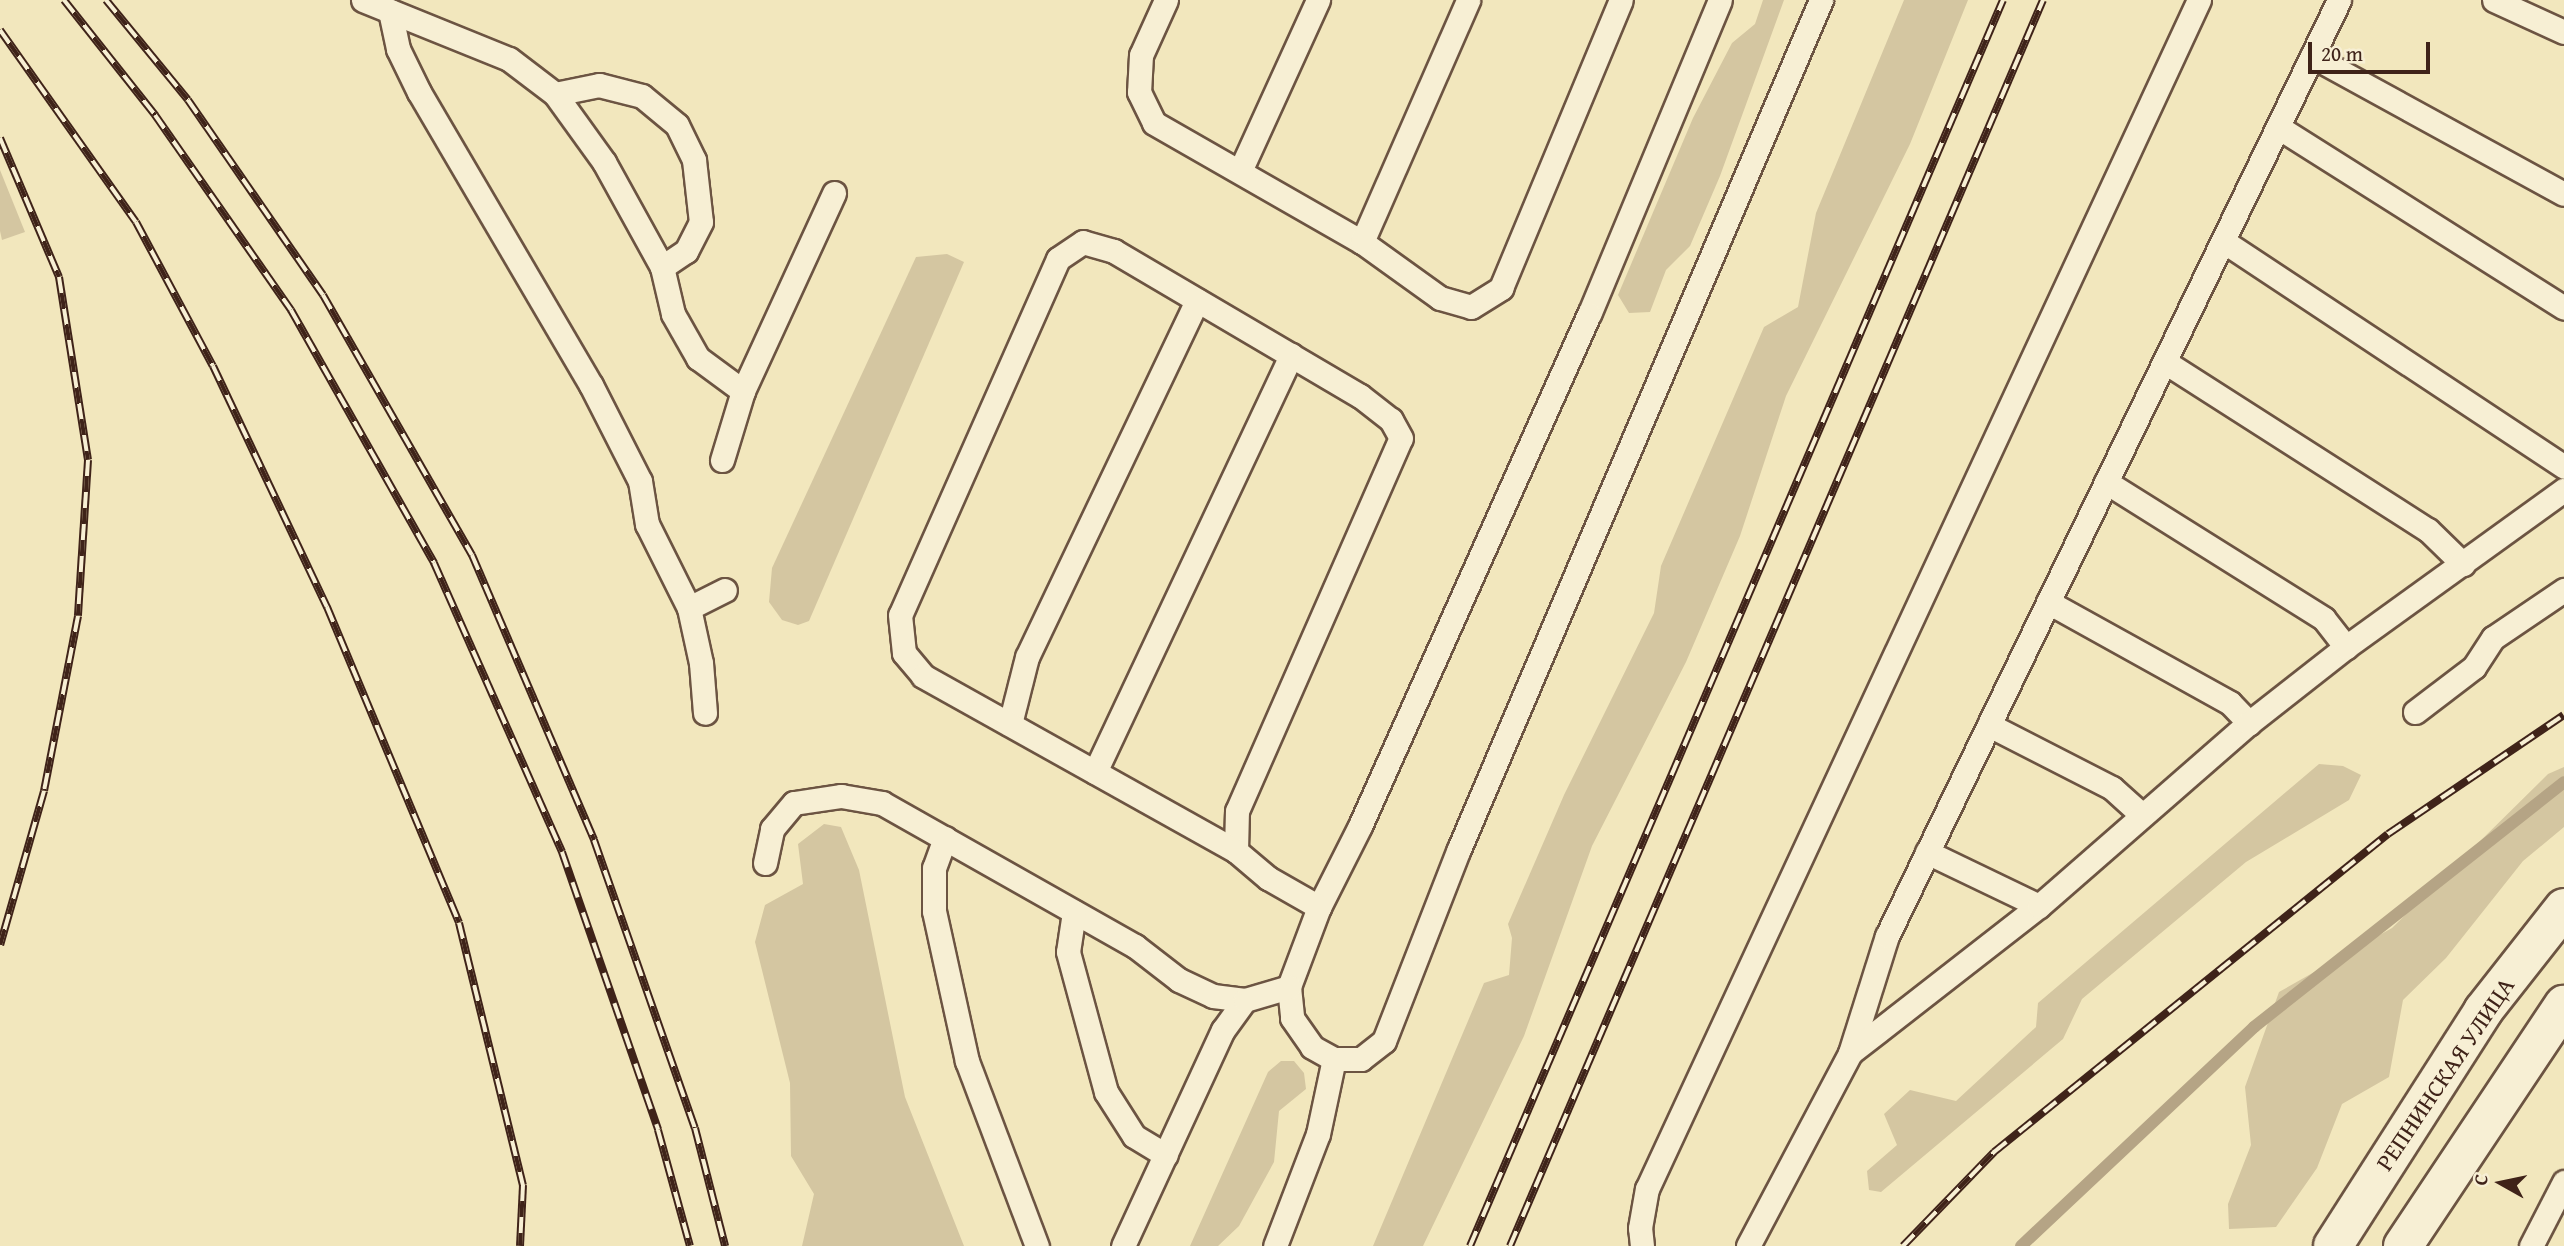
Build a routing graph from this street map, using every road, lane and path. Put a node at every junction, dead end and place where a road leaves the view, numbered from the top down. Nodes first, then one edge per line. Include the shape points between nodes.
1 (363, 0) edge
2 (1166, 0) edge
3 (1318, 0) edge
4 (1468, 0) edge
5 (1621, 0) edge
6 (1720, 0) edge
7 (1821, 0) edge
8 (2199, 0) edge
9 (2339, 0) edge
10 (2494, 0) edge
11 (390, 11) junction
12 (2564, 32) edge
13 (2312, 56) junction
14 (555, 94) junction
15 (2278, 127) junction
16 (1241, 169) junction
17 (834, 193) dead end
18 (2564, 194) edge
19 (2223, 241) junction
20 (1362, 242) junction
21 (662, 267) junction
22 (1197, 300) junction
23 (2564, 308) edge
24 (1291, 355) junction
25 (2165, 362) junction
26 (743, 391) junction
27 (722, 460) dead end
28 (2564, 467) edge
29 (2106, 482) junction
30 (2564, 491) edge
31 (2463, 564) junction
32 (725, 590) dead end
33 (2564, 590) edge
34 (2048, 602) junction
35 (689, 608) junction
36 (2346, 647) junction
37 (2415, 712) dead end
38 (705, 713) dead end
39 (2249, 723) junction
40 (1010, 724) junction
41 (1989, 725) junction
42 (1095, 772) junction
43 (2141, 814) junction
44 (945, 838) junction
45 (1236, 850) junction
46 (1927, 852) junction
47 (765, 863) dead end
48 (2039, 906) junction
49 (1319, 907) junction
50 (2564, 908) edge
51 (1074, 912) junction
52 (1289, 987) junction
53 (1245, 1000) junction
54 (2564, 1005) edge
55 (1850, 1053) junction
56 (1334, 1059) junction
57 (1166, 1155) junction
58 (2564, 1182) edge
59 (1037, 1246) edge
60 (1123, 1246) edge
61 (1275, 1246) edge
62 (1642, 1246) edge
63 (1748, 1246) edge
64 (2333, 1246) edge
65 (2403, 1246) edge
66 (2531, 1246) edge

1 - 11 lane
2 - 16 lane via 1140,55 1139,92 1154,123
3 - 16 lane
4 - 20 lane
5 - 20 lane via 1501,288 1471,307 1450,301
6 - 49 lane via 1583,326
7 - 56 lane via 1459,849 1384,1041 1361,1059
8 - 62 lane via 1647,1189
9 - 13 lane
10 - 12 lane
11 - 14 lane via 509,59
11 - 35 lane via 398,50 419,92 591,385 640,481 647,524
13 - 15 lane
13 - 18 lane
14 - 21 lane via 604,162
14 - 21 lane via 598,85 642,96 677,125 694,160 701,222 686,251
15 - 19 lane
15 - 23 lane
16 - 20 lane
17 - 26 lane
19 - 25 lane
19 - 28 lane
21 - 26 lane via 673,314 698,358
22 - 24 lane
22 - 40 lane via 1027,657
22 - 40 lane via 1114,251 1083,242 1058,259 901,615 904,653 923,676
24 - 42 lane
24 - 45 lane via 1391,420 1401,438 1237,811
25 - 29 lane
25 - 31 lane via 2428,530
26 - 27 lane
29 - 34 lane
29 - 36 lane via 2325,619
30 - 31 lane
31 - 36 lane
32 - 35 lane
33 - 37 lane via 2493,638 2474,667
34 - 39 lane via 2230,703
34 - 41 lane
35 - 38 lane via 701,663
36 - 39 lane
39 - 43 lane
40 - 42 lane
41 - 43 lane via 2112,788
41 - 46 lane
42 - 45 lane
43 - 48 lane
44 - 47 lane via 883,803 841,796 794,803 772,829
44 - 51 lane
44 - 59 lane via 934,867 934,911 967,1061
45 - 49 lane via 1268,878
46 - 48 lane
46 - 55 lane via 1887,936
48 - 55 lane
49 - 52 lane
50 - 64 street, РЕПНИНСКАЯ УЛИЦА via 2483,1011
51 - 53 lane via 1135,947 1179,981 1213,996
51 - 57 lane via 1068,952 1106,1092 1134,1136
52 - 53 lane
52 - 56 lane via 1292,1018 1312,1047
53 - 57 lane via 1223,1030
54 - 65 street
55 - 63 lane
56 - 61 lane via 1318,1134
57 - 60 lane
58 - 66 lane

